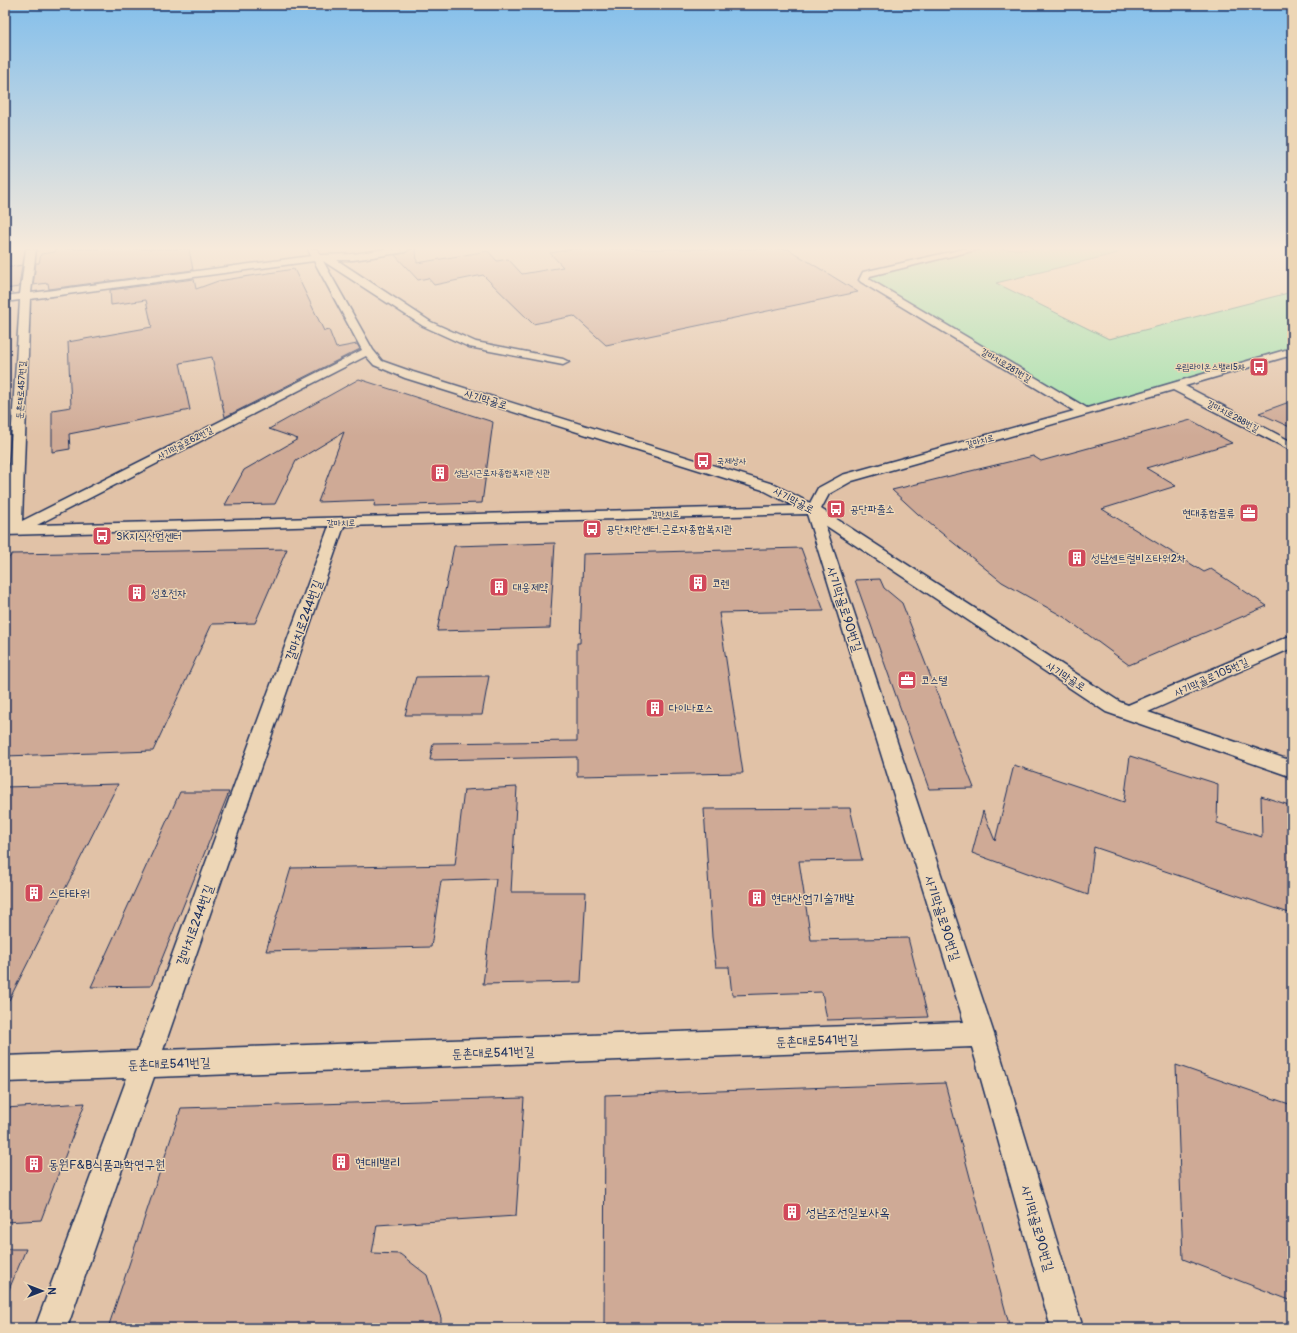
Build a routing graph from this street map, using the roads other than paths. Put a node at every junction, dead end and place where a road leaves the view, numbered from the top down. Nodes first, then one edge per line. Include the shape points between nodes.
1 (24, 311) edge
2 (347, 311) edge
3 (407, 311) edge
4 (916, 311) edge
5 (368, 351) junction
6 (1292, 352) edge
7 (563, 362) dead end
8 (1175, 386) junction
9 (1084, 412) junction
10 (1292, 447) edge
11 (813, 510) junction
12 (338, 523) junction
13 (8, 533) edge
14 (1292, 641) edge
15 (1129, 712) junction
16 (1292, 769) edge
17 (981, 1034) junction
18 (144, 1064) junction
19 (5, 1069) edge
20 (51, 1328) edge
21 (1067, 1328) edge

1 - 13 street, 둔촌대로457번길
2 - 5 street, 사기막골로
3 - 7 street via 427,324 473,345
4 - 9 street, 갈마치로281번길
5 - 11 street, 사기막골로 via 378,363 409,375 768,487
5 - 13 street, 사기막골로62번길
6 - 8 street, 갈마치로
8 - 9 street, 갈마치로
8 - 10 street, 갈마치로288번길
9 - 11 street, 갈마치로 via 847,478 823,491
11 - 12 street, 갈마치로
11 - 15 street, 사기막골로 via 1113,707
11 - 17 street, 사기막골로90번길
12 - 13 street, 갈마치로
12 - 18 street, 갈마치로244번길
14 - 15 street, 사기막골로105번길
15 - 16 street, 사기막골로
17 - 18 street, 둔촌대로541번길
17 - 21 street, 사기막골로90번길
18 - 19 street, 둔촌대로541번길
18 - 20 street, 갈마치로244번길

